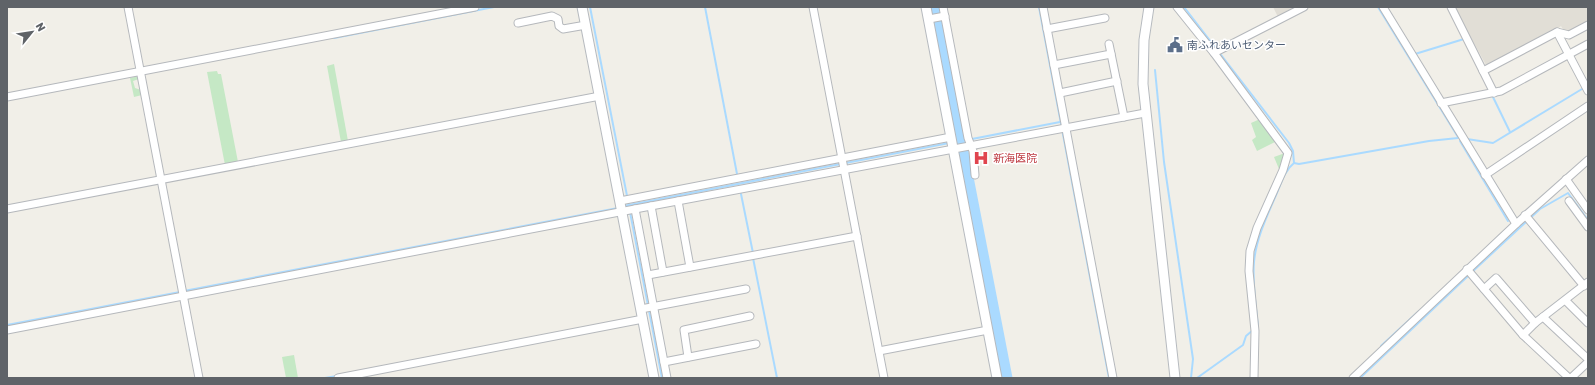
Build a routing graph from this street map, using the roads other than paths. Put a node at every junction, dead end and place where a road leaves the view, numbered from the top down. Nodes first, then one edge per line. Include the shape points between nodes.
1 (128, 7) edge
2 (475, 7) edge
3 (582, 7) edge
4 (813, 7) edge
5 (926, 7) edge
6 (943, 7) edge
7 (1043, 7) edge
8 (1149, 7) edge
9 (1176, 7) edge
10 (1304, 7) edge
11 (1383, 7) edge
12 (1450, 7) edge
13 (943, 16) junction
14 (931, 18) junction
15 (1105, 18) dead end
16 (518, 23) dead end
17 (586, 25) junction
18 (1588, 25) edge
19 (1047, 29) junction
20 (1557, 32) junction
21 (1110, 44) dead end
22 (1588, 44) edge
23 (1216, 51) junction
24 (1112, 54) junction
25 (1568, 54) junction
26 (1054, 65) junction
27 (1483, 70) junction
28 (141, 74) junction
29 (1117, 81) junction
30 (1588, 91) edge
31 (1060, 93) junction
32 (1492, 93) junction
33 (600, 96) junction
34 (7, 98) edge
35 (1441, 103) junction
36 (1588, 106) edge
37 (1145, 113) junction
38 (1124, 116) junction
39 (1062, 128) junction
40 (951, 137) junction
41 (970, 145) junction
42 (956, 148) junction
43 (1588, 160) edge
44 (844, 161) junction
45 (975, 175) dead end
46 (1485, 175) junction
47 (1566, 179) junction
48 (161, 180) junction
49 (678, 201) junction
50 (1569, 201) dead end
51 (626, 206) junction
52 (651, 206) junction
53 (7, 209) edge
54 (1588, 210) edge
55 (1528, 218) junction
56 (1516, 224) junction
57 (1588, 227) edge
58 (857, 236) junction
59 (690, 267) junction
60 (663, 272) junction
61 (1469, 272) junction
62 (648, 276) junction
63 (1586, 284) edge
64 (746, 288) dead end
65 (1484, 289) junction
66 (183, 293) junction
67 (1566, 301) junction
68 (648, 308) junction
69 (750, 316) dead end
70 (1543, 317) junction
71 (643, 319) junction
72 (1535, 323) junction
73 (1588, 324) edge
74 (7, 330) edge
75 (988, 330) junction
76 (1523, 335) junction
77 (756, 344) dead end
78 (881, 350) junction
79 (688, 357) junction
80 (1588, 360) edge
81 (664, 362) junction
82 (199, 378) edge
83 (338, 378) edge
84 (654, 378) edge
85 (667, 378) edge
86 (884, 378) edge
87 (997, 378) edge
88 (1113, 378) edge
89 (1175, 378) edge
90 (1254, 378) edge
91 (1353, 378) edge
92 (1570, 378) edge

1 - 28 street
2 - 28 street
3 - 17 street
4 - 44 street
5 - 14 street
6 - 13 street
7 - 19 street
8 - 37 street via 1142,62
9 - 23 street
10 - 23 street
11 - 35 street
12 - 27 street
13 - 14 street
13 - 41 street
14 - 40 street
15 - 19 street
16 - 17 street via 552,16 558,18 559,26 563,28
17 - 33 street
18 - 20 street via 1569,35
19 - 26 street
20 - 25 street
20 - 27 street
21 - 24 street
22 - 25 street
23 - 90 street via 1288,153 1250,251 1249,272 1255,329
24 - 26 street
24 - 29 street
25 - 30 street
25 - 32 street via 1501,91
26 - 31 street
27 - 32 street
28 - 34 street
28 - 48 street
29 - 31 street
29 - 38 street
31 - 39 street
32 - 35 street
33 - 48 street
33 - 51 street
35 - 46 street
36 - 46 street
37 - 38 street
37 - 89 street
38 - 39 street
39 - 41 street
39 - 88 street
40 - 42 street
40 - 44 street
41 - 42 street
41 - 45 street
42 - 44 street
42 - 75 street
43 - 47 street
44 - 49 street
44 - 51 street
44 - 58 street
46 - 56 street
47 - 54 street
47 - 55 street
48 - 53 street
48 - 66 street
49 - 52 street
49 - 59 street
50 - 57 street
51 - 52 street
51 - 62 street
51 - 66 street
51 - 68 street
52 - 60 street
55 - 56 street
55 - 63 street
56 - 61 street
58 - 59 street
58 - 78 street
59 - 60 street
60 - 62 street
61 - 65 street
61 - 91 street
62 - 68 street
63 - 67 street
64 - 68 street
65 - 72 street via 1496,278
65 - 76 street
66 - 74 street
66 - 82 street
67 - 70 street
67 - 73 street
68 - 71 street
68 - 81 street
69 - 79 street via 684,330
70 - 72 street
70 - 80 street
71 - 83 street
71 - 84 street
72 - 76 street
75 - 78 street
75 - 87 street
76 - 92 street
77 - 79 street
78 - 86 street
79 - 81 street
80 - 92 street
81 - 85 street

